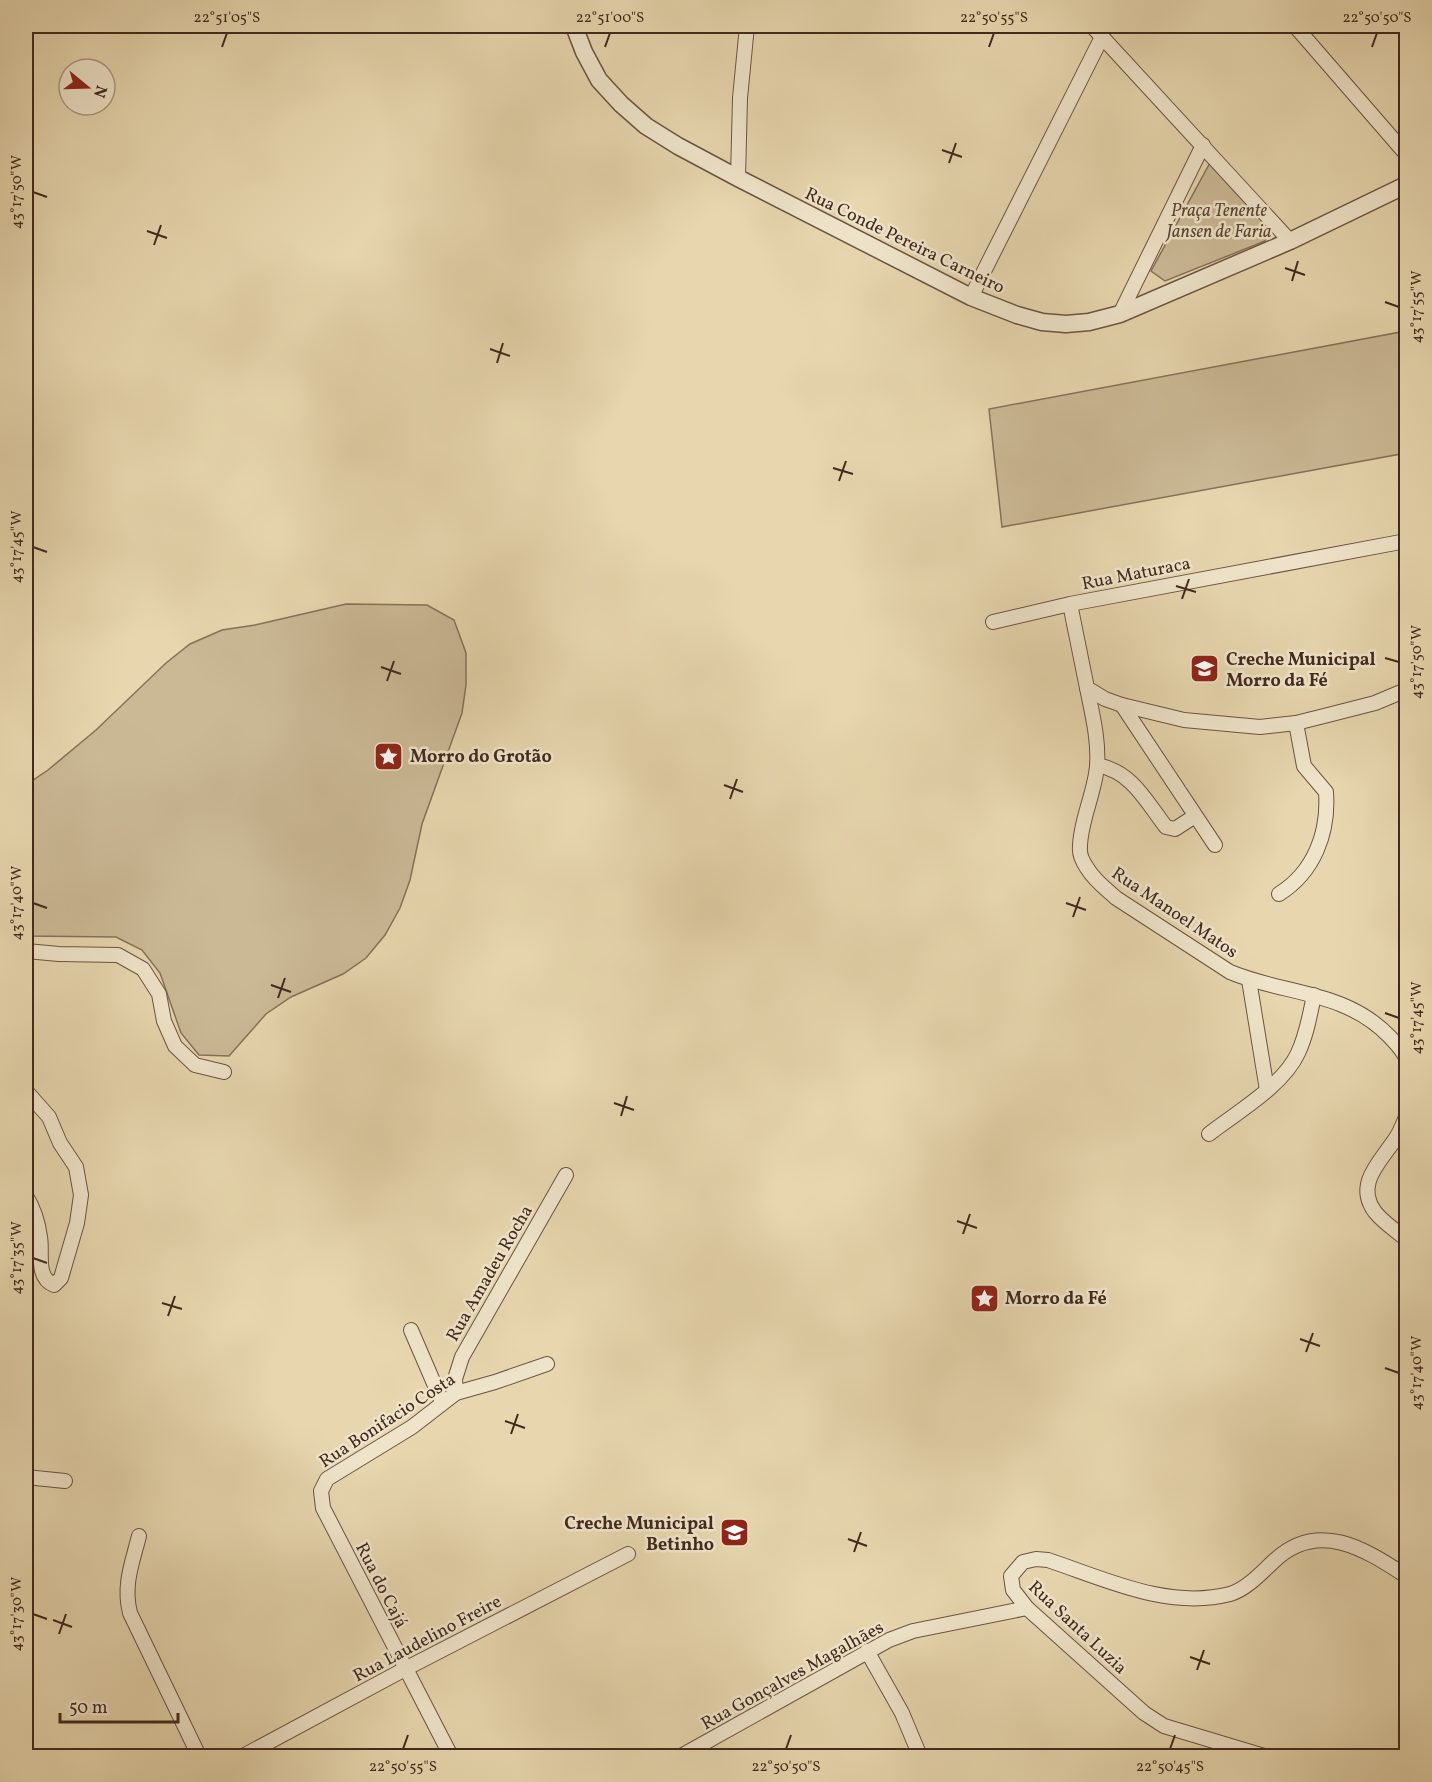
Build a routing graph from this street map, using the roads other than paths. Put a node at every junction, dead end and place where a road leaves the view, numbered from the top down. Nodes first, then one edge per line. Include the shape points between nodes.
1 (574, 26) edge
2 (747, 26) edge
3 (1092, 26) edge
4 (1295, 26) edge
5 (1102, 37) junction
6 (1203, 145) junction
7 (1407, 154) edge
8 (738, 178) junction
9 (1407, 185) edge
10 (1290, 241) junction
11 (971, 297) junction
12 (1120, 314) junction
13 (1407, 541) edge
14 (1070, 604) junction
15 (993, 622) dead end
16 (1087, 688) junction
17 (1407, 690) edge
18 (1122, 705) junction
19 (1296, 723) junction
20 (1098, 765) junction
21 (1195, 816) junction
22 (1215, 845) dead end
23 (1278, 894) dead end
24 (26, 951) edge
25 (1250, 980) junction
26 (1314, 995) junction
27 (1407, 1058) edge
28 (224, 1072) dead end
29 (1267, 1090) junction
30 (26, 1091) edge
31 (1407, 1117) edge
32 (1209, 1134) dead end
33 (566, 1175) dead end
34 (26, 1196) edge
35 (1407, 1239) edge
36 (411, 1330) dead end
37 (547, 1364) dead end
38 (456, 1393) junction
39 (442, 1402) junction
40 (26, 1477) edge
41 (65, 1481) dead end
42 (321, 1491) joint
43 (139, 1536) dead end
44 (628, 1554) dead end
45 (1407, 1576) edge
46 (1027, 1608) junction
47 (867, 1651) junction
48 (405, 1669) junction
49 (199, 1756) edge
50 (243, 1756) edge
51 (452, 1756) edge
52 (681, 1756) edge
53 (920, 1756) edge
54 (1264, 1756) edge

1 - 8 street, Rua Conde Pereira Carneiro via 599,80 621,104 646,126
2 - 8 street
3 - 5 street
4 - 7 street
5 - 6 street
5 - 11 street
6 - 10 street
6 - 12 street
8 - 11 street, Rua Conde Pereira Carneiro
9 - 10 street, Rua Conde Pereira Carneiro
10 - 12 street, Rua Conde Pereira Carneiro
11 - 12 street, Rua Conde Pereira Carneiro via 1042,322 1089,322
13 - 14 street, Rua Maturaca
14 - 15 street
14 - 16 street, Rua Maturaca
16 - 18 street
16 - 20 street, Rua Manoel Matos
17 - 19 street via 1374,703
18 - 19 street via 1225,725
18 - 21 street
19 - 23 street via 1304,766 1326,792 1327,800 1319,847 1308,869
20 - 21 street via 1111,768 1132,782 1166,827 1175,829
20 - 25 street, Rua Manoel Matos via 1080,848 1088,869 1116,898 1210,961
21 - 22 street
24 - 28 street via 118,955 143,969 159,994 164,1021 175,1046 195,1065
25 - 26 street, Rua Manoel Matos
25 - 29 street
26 - 27 street, Rua Manoel Matos via 1348,1006 1378,1025
26 - 29 street via 1297,1056
29 - 32 street
30 - 34 street via 49,1117 76,1167 81,1195 61,1278 54,1285 45,1279 41,1268 41,1239 35,1211
31 - 35 street via 1377,1162 1367,1183 1366,1198 1375,1213
33 - 38 street, Rua Amadeu Rocha via 462,1357 455,1379
36 - 39 street
37 - 38 street, Rua Bonifacio Costa
38 - 39 street, Rua Bonifacio Costa
39 - 42 street, Rua Bonifacio Costa via 412,1427 327,1479
40 - 41 street
42 - 48 street, Rua do Cajá via 323,1508
43 - 49 street via 128,1578 126,1597 130,1613
44 - 48 street, Rua Laudelino Freire
45 - 46 street, Rua Santa Luzia via 1357,1547 1317,1539 1276,1558 1257,1578 1232,1593 1207,1597 1140,1592 1036,1559 1023,1562 1011,1576 1013,1590
46 - 47 street, Rua Gonçalves Magalhães via 913,1631
46 - 54 street, Rua Santa Luzia via 1144,1713 1164,1726
47 - 52 street, Rua Gonçalves Magalhães
47 - 53 street via 902,1713
48 - 50 street, Rua Laudelino Freire
48 - 51 street, Rua do Cajá

